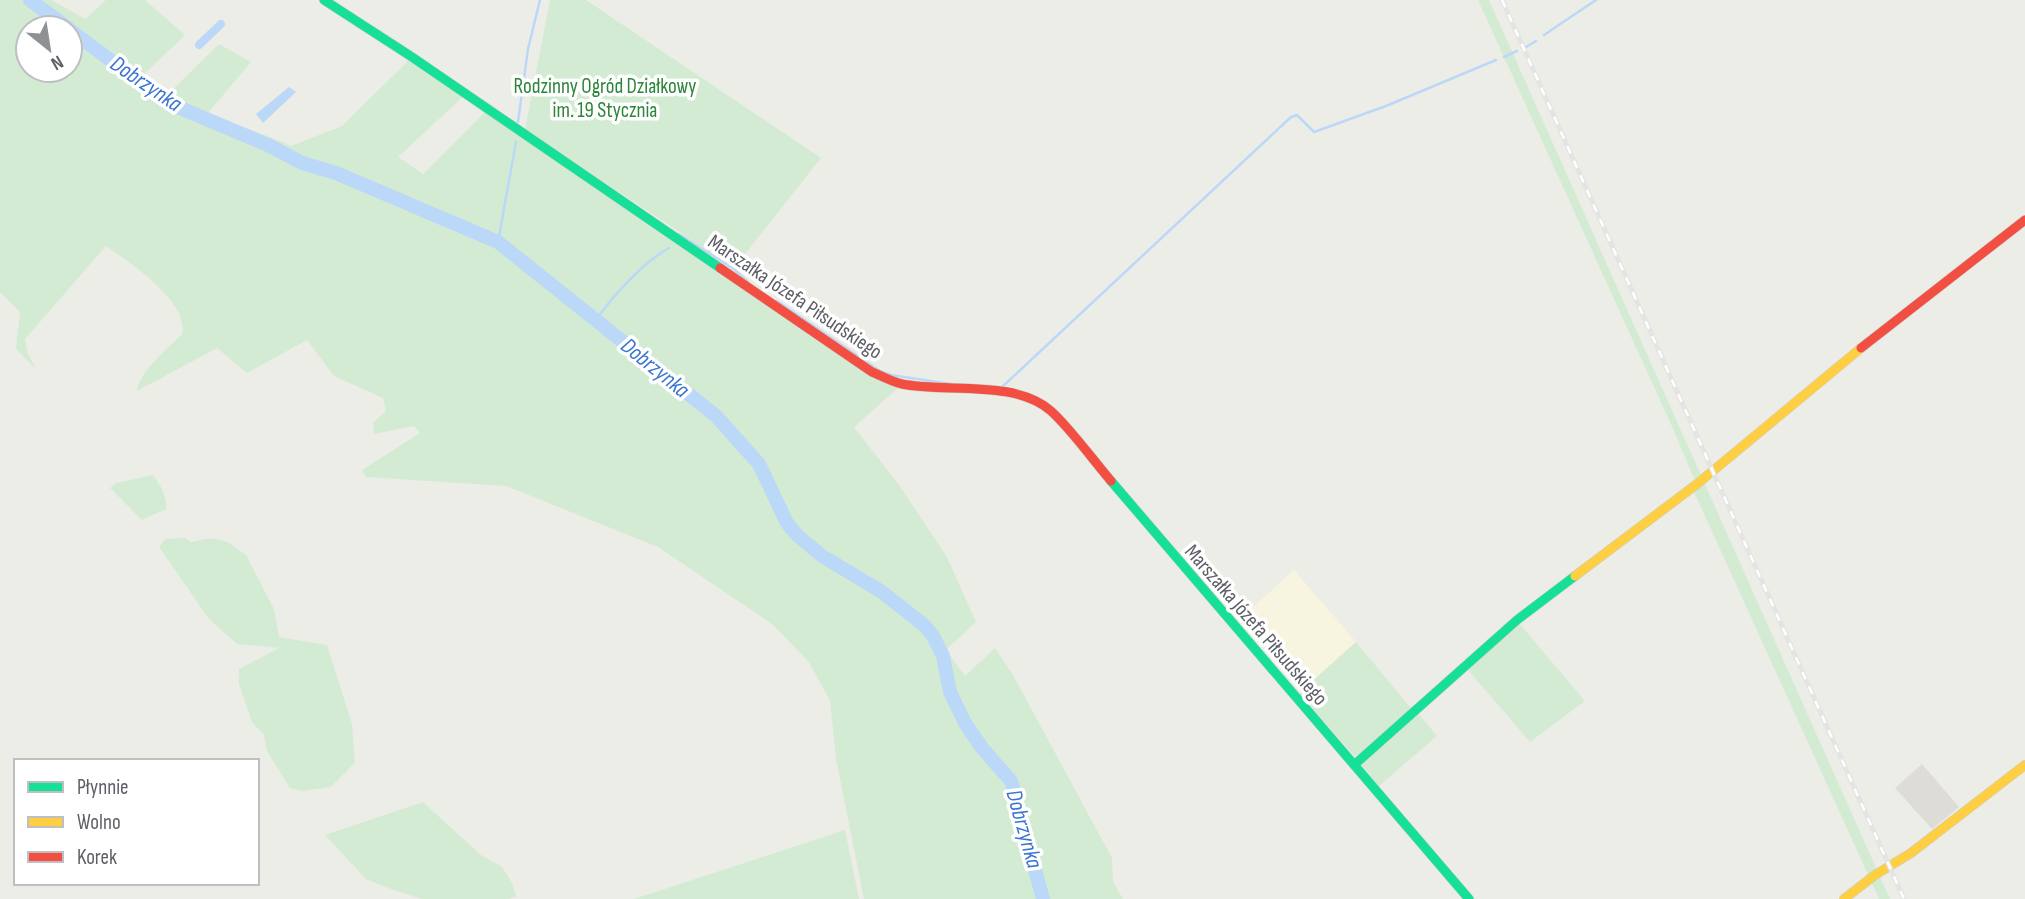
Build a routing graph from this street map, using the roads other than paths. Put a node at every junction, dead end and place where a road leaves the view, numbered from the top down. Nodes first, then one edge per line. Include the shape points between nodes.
1 (324, 0) edge
2 (2025, 220) edge
3 (1354, 765) junction
4 (2025, 765) edge
5 (1469, 899) edge
6 (1844, 899) edge

1 - 3 street, Marszałka Józefa Piłsudskiego via 872,372 902,384 1025,397 1050,410
2 - 3 street via 1823,377 1697,484 1517,620
3 - 5 street, Marszałka Józefa Piłsudskiego
4 - 6 street

